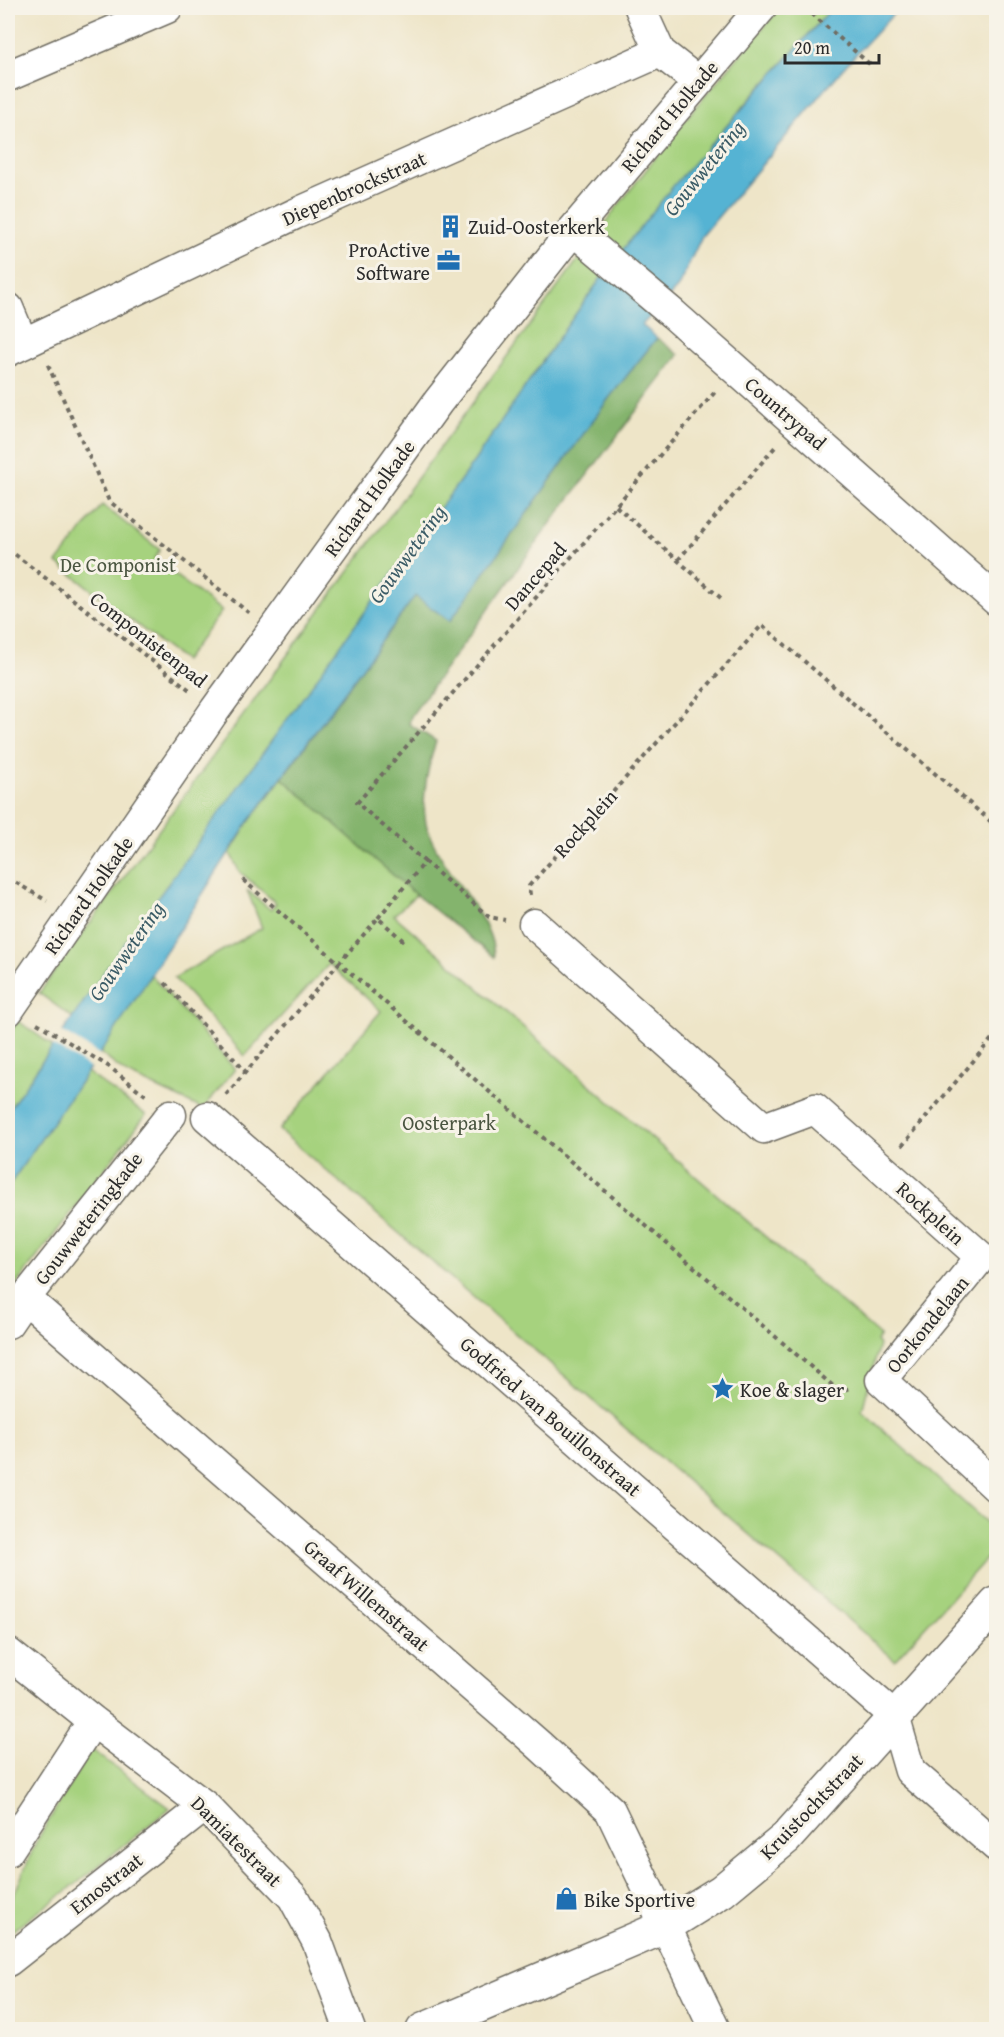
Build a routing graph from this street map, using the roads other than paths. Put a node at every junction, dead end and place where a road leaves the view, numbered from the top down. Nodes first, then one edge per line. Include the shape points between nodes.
1 (167, 8) edge
2 (640, 8) edge
3 (761, 8) edge
4 (660, 52) junction
5 (8, 76) edge
6 (697, 81) junction
7 (573, 230) junction
8 (8, 308) edge
9 (22, 344) edge
10 (996, 600) edge
11 (534, 924) road end
12 (8, 1011) edge
13 (171, 1115) road end
14 (207, 1117) road end
15 (981, 1257) joint
16 (25, 1298) junction
17 (8, 1323) edge
18 (996, 1487) edge
19 (996, 1604) edge
20 (8, 1653) edge
21 (894, 1716) junction
22 (93, 1721) junction
23 (205, 1806) junction
24 (996, 1846) edge
25 (8, 1851) edge
26 (664, 1927) junction
27 (8, 1961) edge
28 (351, 2030) edge
29 (423, 2030) edge
30 (715, 2030) edge

1 - 5 street
2 - 4 street
3 - 6 street, Richard Holkade
4 - 6 street
4 - 9 street, Diepenbrockstraat via 295,214
6 - 7 street, Richard Holkade
7 - 10 street, Countrypad
7 - 12 street, Richard Holkade via 438,402 215,710
8 - 9 street
11 - 15 street, Rockplein via 764,1128 815,1109
13 - 16 street, Gouwweteringkade
14 - 21 street, Godfried van Bouillonstraat
15 - 18 street, Oorkondelaan via 881,1380
16 - 17 street, Gouwweteringkade
16 - 26 street, Graaf Willemstraat via 610,1810
19 - 21 street, Kruistochtstraat
20 - 22 street, Damiatestraat
21 - 24 street via 910,1771
21 - 26 street, Kruistochtstraat via 786,1838 722,1891
22 - 23 street, Damiatestraat
22 - 25 street
23 - 27 street, Emostraat
23 - 28 street, Damiatestraat via 293,1897 317,1941
26 - 29 street, Kruistochtstraat
26 - 30 street, Graaf Willemstraat

